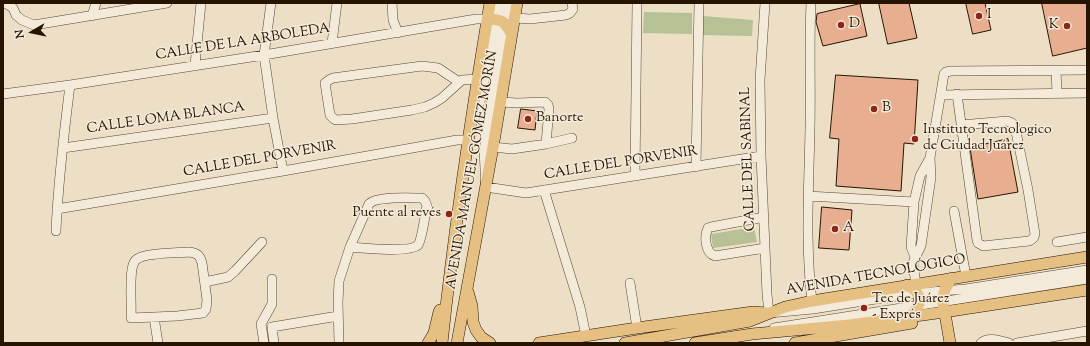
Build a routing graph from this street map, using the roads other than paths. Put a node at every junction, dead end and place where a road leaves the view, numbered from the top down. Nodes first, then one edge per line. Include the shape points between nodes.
1 (96, 3) edge
2 (167, 3) edge
3 (201, 3) edge
4 (271, 3) edge
5 (336, 3) edge
6 (392, 3) edge
7 (490, 3) edge
8 (500, 3) edge
9 (508, 3) edge
10 (517, 3) edge
11 (572, 3) edge
12 (637, 3) edge
13 (699, 3) edge
14 (764, 3) edge
15 (811, 3) edge
16 (11, 5) edge
17 (92, 16) junction
18 (515, 18) junction
19 (496, 20) junction
20 (398, 33) junction
21 (512, 35) junction
22 (332, 43) junction
23 (264, 55) junction
24 (195, 65) junction
25 (1056, 70) junction
26 (1087, 70) edge
27 (478, 79) junction
28 (459, 82) junction
29 (70, 85) junction
30 (1056, 93) junction
31 (1087, 93) edge
32 (3, 94) edge
33 (957, 94) junction
34 (940, 95) junction
35 (501, 102) junction
36 (273, 118) junction
37 (962, 125) junction
38 (572, 138) dead end
39 (468, 140) junction
40 (546, 144) junction
41 (493, 147) junction
42 (63, 148) junction
43 (761, 156) junction
44 (930, 158) junction
45 (696, 167) junction
46 (283, 172) junction
47 (635, 176) junction
48 (486, 187) junction
49 (544, 190) junction
50 (808, 196) junction
51 (914, 202) junction
52 (57, 209) junction
53 (954, 210) dead end
54 (764, 217) junction
55 (56, 231) dead end
56 (1087, 237) edge
57 (262, 242) dead end
58 (1057, 242) dead end
59 (350, 247) junction
60 (765, 248) junction
61 (915, 257) junction
62 (1087, 257) edge
63 (1087, 270) edge
64 (966, 276) junction
65 (952, 278) junction
66 (272, 279) dead end
67 (1087, 280) edge
68 (205, 282) junction
69 (630, 283) dead end
70 (914, 287) junction
71 (467, 290) junction
72 (1087, 290) edge
73 (944, 291) junction
74 (446, 301) junction
75 (812, 301) junction
76 (919, 306) junction
77 (944, 307) junction
78 (769, 313) junction
79 (338, 316) junction
80 (911, 316) junction
81 (154, 317) junction
82 (637, 328) junction
83 (1087, 331) edge
84 (752, 334) junction
85 (586, 336) junction
86 (158, 343) edge
87 (264, 343) edge
88 (274, 343) edge
89 (339, 343) edge
90 (428, 343) edge
91 (442, 343) edge
92 (457, 343) edge
93 (490, 343) edge
94 (539, 343) edge
95 (625, 343) edge
96 (695, 343) edge
97 (795, 343) edge
98 (950, 343) edge
99 (981, 343) edge
100 (1010, 343) edge
101 (1017, 343) edge

1 - 17 street
2 - 17 street
3 - 24 street
4 - 23 street
5 - 22 street
6 - 20 street via 393,20
7 - 19 main road, AVENIDA MANUEL GÓMEZ MORÍN
8 - 19 street
9 - 19 street
10 - 18 main road, AVENIDA MANUEL GÓMEZ MORÍN
11 - 18 street via 573,9 566,15
12 - 47 street
13 - 45 street
14 - 43 street, CALLE DEL SABINAL via 760,80
15 - 50 street
16 - 17 street via 16,15 34,25
18 - 21 main road, AVENIDA MANUEL GÓMEZ MORÍN
19 - 20 street, CALLE DE LA ARBOLEDA via 476,19
19 - 21 main road via 506,25
19 - 27 main road, AVENIDA MANUEL GÓMEZ MORÍN
19 - 39 street via 480,102
19 - 48 street via 484,150
20 - 22 street, CALLE DE LA ARBOLEDA
21 - 35 main road, AVENIDA MANUEL GÓMEZ MORÍN
22 - 23 street, CALLE DE LA ARBOLEDA
23 - 24 street, CALLE DE LA ARBOLEDA
23 - 36 street
24 - 29 street, CALLE DE LA ARBOLEDA
25 - 26 street
25 - 30 street
25 - 34 street via 949,71 944,74
27 - 28 street
27 - 39 main road, AVENIDA MANUEL GÓMEZ MORÍN
28 - 28 street via 442,98 426,107 352,120 334,119 330,115 325,83 333,78 422,66 438,68
29 - 32 street, CALLE DE LA ARBOLEDA
29 - 42 street
30 - 31 street
30 - 33 street
33 - 34 street
33 - 37 street
34 - 44 street
35 - 40 street via 545,102 549,109
35 - 41 main road, AVENIDA MANUEL GÓMEZ MORÍN
36 - 42 street, CALLE LOMA BLANCA
36 - 46 street
37 - 37 street via 978,243 984,246 1032,240 1034,234 1028,190 1015,127 1007,121
38 - 40 street
39 - 46 street, CALLE DEL PORVENIR
39 - 74 main road, AVENIDA MANUEL GÓMEZ MORÍN
40 - 41 street via 512,149
41 - 48 main road, AVENIDA MANUEL GÓMEZ MORÍN
42 - 52 street
43 - 45 street, CALLE DEL PORVENIR
43 - 54 street, CALLE DEL SABINAL
44 - 51 street via 920,176
44 - 61 street via 931,177 921,246
45 - 47 street, CALLE DEL PORVENIR
46 - 52 street, CALLE DEL PORVENIR
47 - 49 street, CALLE DEL PORVENIR
48 - 49 street, CALLE DEL PORVENIR via 526,193
48 - 71 main road, AVENIDA MANUEL GÓMEZ MORÍN
49 - 85 street via 580,307
50 - 51 street
50 - 75 street via 809,282
51 - 61 street via 911,247
52 - 55 street
53 - 64 street
54 - 60 street, CALLE DEL SABINAL
54 - 60 street via 711,227 705,235 708,251 714,256
56 - 58 street
57 - 68 street via 228,277
59 - 59 street via 371,201 422,198 426,201 420,242 413,249
59 - 79 street via 339,281
60 - 78 street, CALLE DEL SABINAL
61 - 70 street
62 - 64 main road, AVENIDA TECNOLÓGICO
63 - 73 street
64 - 65 main road, AVENIDA TECNOLÓGICO
65 - 70 main road, AVENIDA TECNOLÓGICO
65 - 73 main road
66 - 87 street via 272,304 261,324
67 - 77 street
68 - 81 street via 207,300 203,313
68 - 81 street via 200,258 193,252 139,258 132,269 131,318
69 - 82 street
70 - 73 street
70 - 75 main road, AVENIDA TECNOLÓGICO
70 - 76 main road
70 - 78 street via 882,298
71 - 92 main road, AVENIDA MANUEL GÓMEZ MORÍN
71 - 93 main road via 476,330
72 - 77 main road
73 - 77 main road
74 - 90 main road via 439,312 434,333
74 - 91 main road, AVENIDA MANUEL GÓMEZ MORÍN
75 - 78 main road, AVENIDA TECNOLÓGICO
76 - 77 street
76 - 80 main road
76 - 84 street via 778,327
77 - 80 main road
77 - 97 main road via 916,323
77 - 98 main road
78 - 82 main road via 753,312
78 - 95 main road, AVENIDA TECNOLÓGICO via 750,321
79 - 88 street via 272,327
79 - 89 street
80 - 84 main road via 850,325
81 - 86 street
82 - 85 main road
83 - 101 street
84 - 96 main road
85 - 94 main road
99 - 100 street via 987,339

